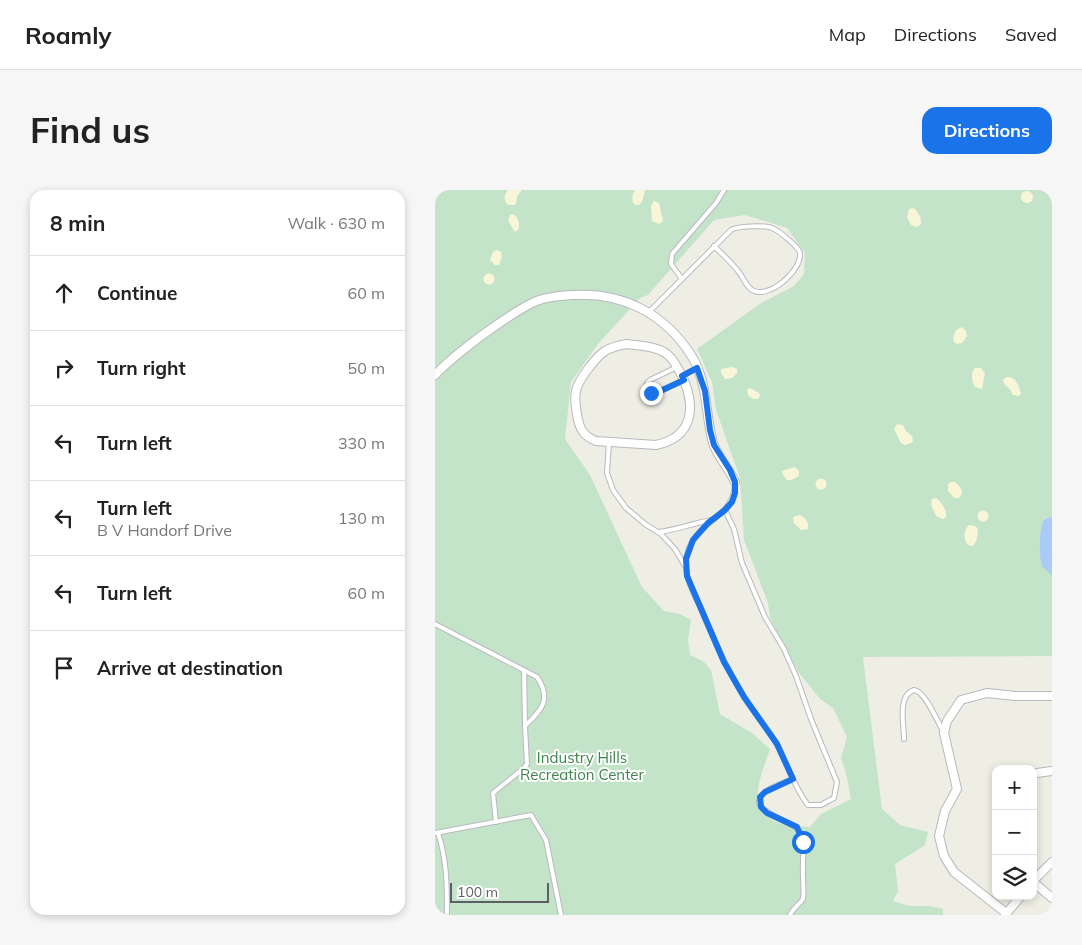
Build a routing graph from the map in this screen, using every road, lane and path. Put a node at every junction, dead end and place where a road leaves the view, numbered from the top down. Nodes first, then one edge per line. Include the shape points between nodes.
1 (724, 190) edge
2 (714, 246) junction
3 (682, 279) junction
4 (649, 312) junction
5 (677, 367) junction
6 (697, 368) junction
7 (435, 375) edge
8 (683, 378) junction
9 (609, 442) junction
10 (735, 482) joint
11 (725, 510) junction
12 (712, 520) junction
13 (658, 532) junction
14 (686, 568) junction
15 (435, 624) edge
16 (524, 670) junction
17 (1052, 696) edge
18 (525, 726) junction
19 (944, 734) junction
20 (904, 739) dead end
21 (1052, 771) edge
22 (1037, 773) dead end
23 (793, 779) junction
24 (496, 822) junction
25 (436, 833) edge
26 (1052, 862) edge
27 (1037, 877) edge
28 (1037, 885) edge
29 (1052, 898) edge
30 (1018, 900) edge
31 (1006, 914) edge
32 (447, 915) edge
33 (561, 915) edge
34 (790, 915) edge

1 - 3 lane via 672,254 673,269
2 - 2 lane via 736,227 771,227 797,247 800,259 796,269 782,283 757,292 749,288 739,272
2 - 3 lane
3 - 4 lane
4 - 6 street via 681,341
4 - 7 street via 603,295 557,296 534,302 447,361
5 - 8 street
5 - 8 lane via 650,380 647,389 656,393
5 - 9 street via 669,355 655,349 627,344 603,352 580,380 575,401 579,424 585,434 596,441
6 - 8 street
6 - 10 street via 705,391 714,445
8 - 9 street via 691,412 678,434 656,445
9 - 13 lane via 607,473 613,490 626,508
10 - 11 lane via 732,502
11 - 12 lane
11 - 23 lane via 734,529 742,563 765,617 796,676 837,782 834,798 821,805 808,806
12 - 13 lane
12 - 14 lane via 693,540
13 - 14 lane via 675,549
14 - 23 lane via 691,588 724,662 777,744
15 - 16 lane
16 - 18 lane
16 - 18 lane via 537,677 544,692 544,706
17 - 19 street via 987,693 961,700 947,721
18 - 24 lane via 527,764 493,792
19 - 20 lane via 923,695 914,690 907,694 904,702
19 - 31 street via 957,789 945,811 939,836 944,856 954,872
21 - 22 street
23 - 34 lane via 760,797 761,807 767,813 797,827 801,834 803,899
24 - 25 lane
24 - 33 lane via 531,815 538,824 546,840
25 - 32 lane via 441,842 447,877
26 - 27 street
28 - 29 street
30 - 31 street

